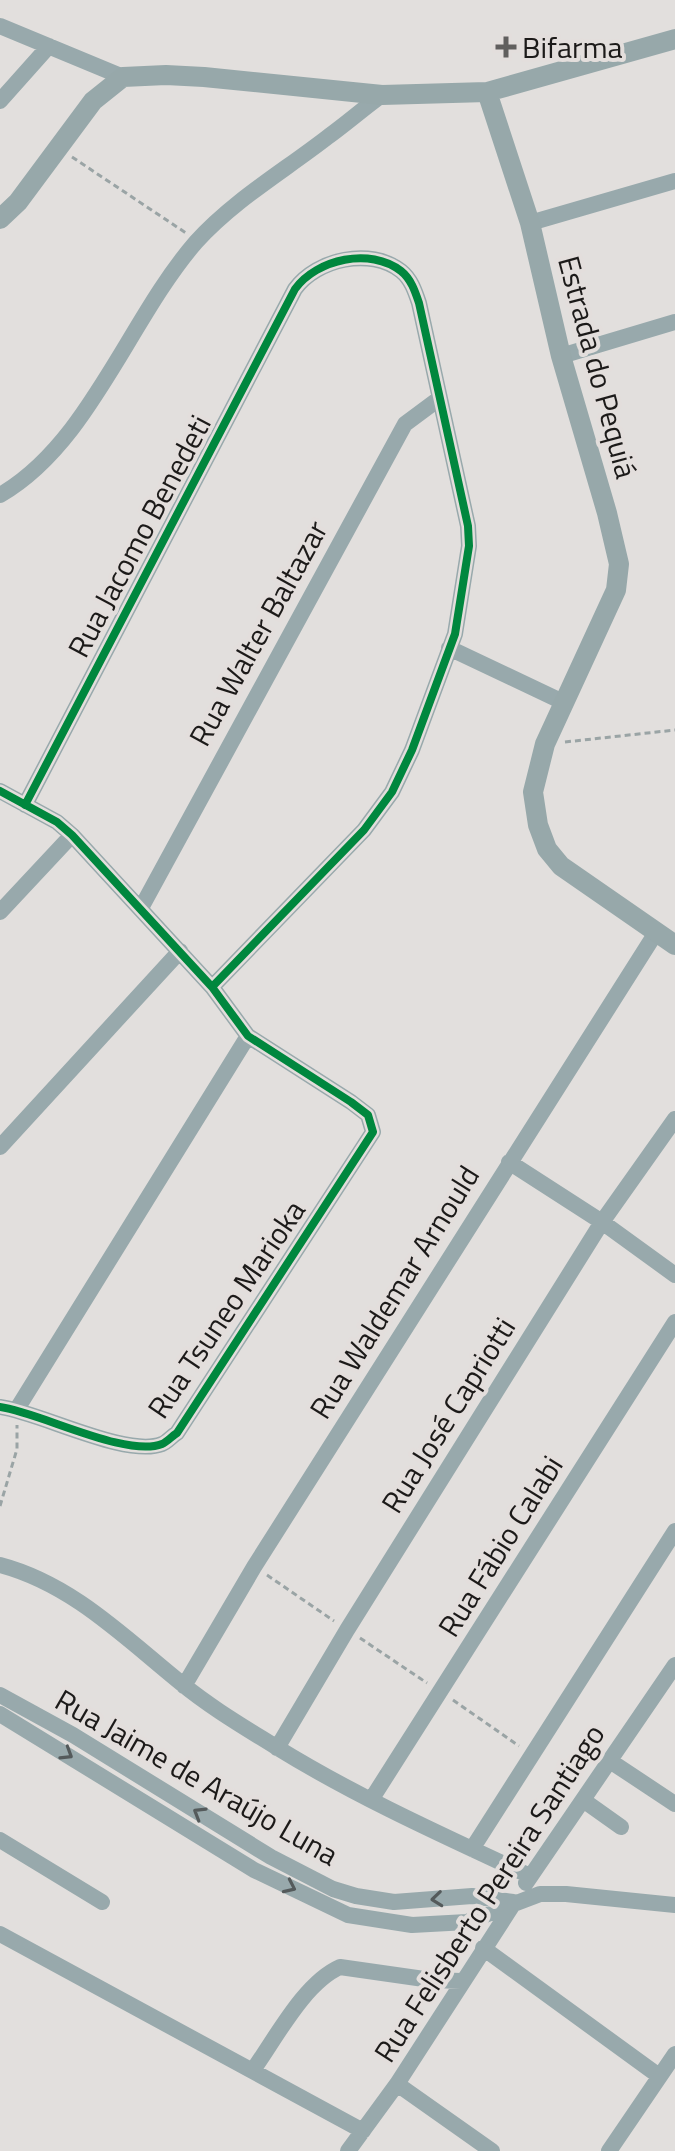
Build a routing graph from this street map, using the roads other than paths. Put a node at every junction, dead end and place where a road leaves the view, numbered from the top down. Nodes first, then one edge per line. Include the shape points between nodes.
1 (0, 26) edge
2 (675, 39) edge
3 (49, 46) junction
4 (123, 77) junction
5 (487, 92) junction
6 (382, 95) junction
7 (0, 101) edge
8 (675, 181) edge
9 (0, 219) edge
10 (530, 223) junction
11 (675, 322) edge
12 (561, 356) junction
13 (440, 398) junction
14 (0, 495) edge
15 (449, 648) junction
16 (563, 702) junction
17 (0, 791) edge
18 (25, 805) junction
19 (72, 835) junction
20 (141, 908) junction
21 (0, 912) edge
22 (657, 931) junction
23 (675, 945) edge
24 (180, 951) junction
25 (212, 987) junction
26 (248, 1036) junction
27 (675, 1119) edge
28 (0, 1147) edge
29 (509, 1162) junction
30 (602, 1222) junction
31 (675, 1275) edge
32 (675, 1322) edge
33 (8, 1408) edge
34 (675, 1531) edge
35 (0, 1565) edge
36 (675, 1665) edge
37 (184, 1686) junction
38 (0, 1695) edge
39 (0, 1714) edge
40 (277, 1748) junction
41 (610, 1761) junction
42 (371, 1800) junction
43 (583, 1800) junction
44 (675, 1804) edge
45 (621, 1827) dead end
46 (0, 1840) edge
47 (472, 1849) junction
48 (530, 1876) junction
49 (102, 1902) dead end
50 (514, 1902) junction
51 (675, 1905) edge
52 (0, 1934) edge
53 (483, 1948) junction
54 (461, 1981) junction
55 (675, 2054) edge
56 (253, 2070) junction
57 (659, 2076) junction
58 (397, 2084) junction
59 (363, 2131) junction
60 (348, 2151) edge
61 (492, 2151) edge
62 (609, 2151) edge

1 - 3 street
2 - 5 main road
3 - 4 street
3 - 7 street
4 - 6 main road via 204,77
4 - 9 main road via 93,101
5 - 6 main road
5 - 10 main road, Estrada do Pequiá
6 - 14 street via 234,206 197,241 156,294 64,439
8 - 10 street
10 - 12 main road, Estrada do Pequiá
11 - 12 street
12 - 16 main road, Estrada do Pequiá via 619,564 616,590
13 - 15 street via 469,546
13 - 18 street, Rua Jacomo Benedeti via 419,303 403,272 367,257 305,276
13 - 20 street, Rua Walter Baltazar via 405,424
15 - 16 street
15 - 25 street via 392,792 364,830
16 - 22 main road, Estrada do Pequiá via 533,792 547,849 561,866
17 - 18 street
18 - 19 street
19 - 20 street
19 - 21 street
20 - 24 street
22 - 23 main road, Estrada do Pequiá
22 - 29 street, Rua Waldemar Arnould
24 - 25 street
24 - 28 street
25 - 26 street
26 - 33 street
26 - 33 street, Rua Tsuneo Marioka via 368,1115 373,1132 177,1433 149,1446 124,1443
27 - 30 street, Rua José Capriotti
29 - 30 street
29 - 37 street, Rua Waldemar Arnould
30 - 31 street
30 - 40 street, Rua José Capriotti
32 - 42 street, Rua Fábio Calabi
34 - 47 street
35 - 37 street via 40,1578 87,1606
36 - 41 street, Rua Felisberto Pereira Santiago
37 - 40 street
50 -> 38 street, Rua Jaime de Araújo Luna via 472,1896 394,1902 333,1889
39 -> 50 street, Rua Jaime de Araújo Luna via 254,1870 348,1915 412,1925 467,1922
40 - 42 street
41 - 43 street, Rua Felisberto Pereira Santiago
41 - 44 street
42 - 47 street
43 - 45 street
43 - 48 street, Rua Felisberto Pereira Santiago
46 - 49 street
47 - 48 street
48 - 50 street, Rua Felisberto Pereira Santiago
50 - 51 street via 566,1894
50 - 53 street, Rua Felisberto Pereira Santiago
52 - 56 street
53 - 54 street, Rua Felisberto Pereira Santiago
53 - 57 street
54 - 56 street via 340,1967 311,1989
54 - 58 street, Rua Felisberto Pereira Santiago
55 - 57 street
56 - 59 street
57 - 62 street
58 - 59 street, Rua Felisberto Pereira Santiago
58 - 61 street
59 - 60 street, Rua Felisberto Pereira Santiago

